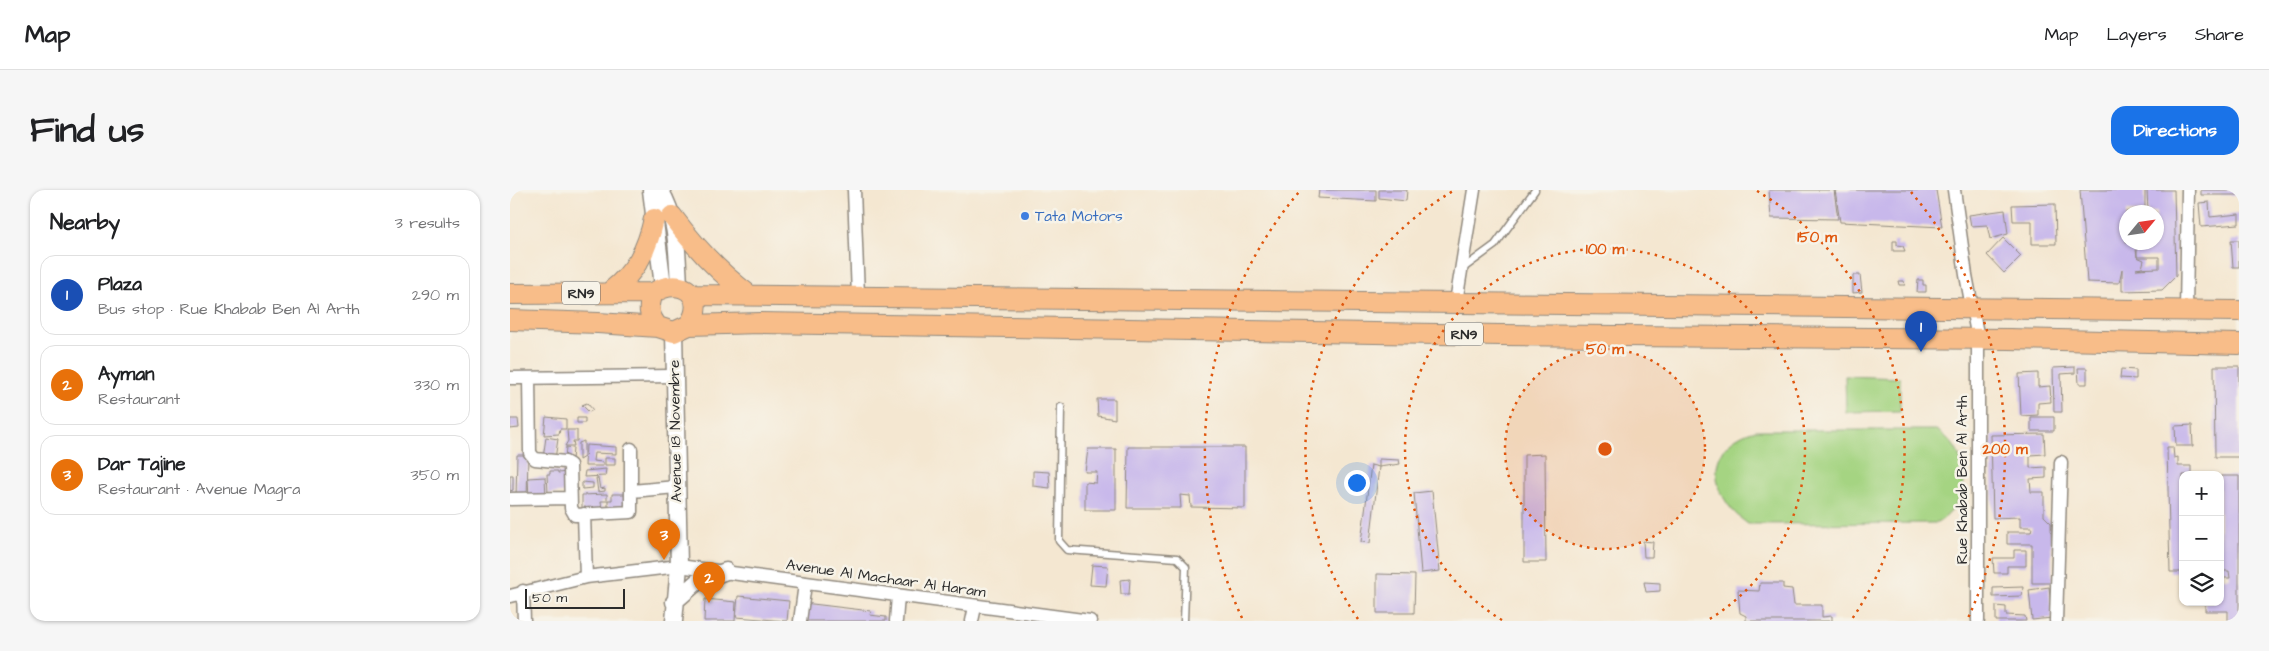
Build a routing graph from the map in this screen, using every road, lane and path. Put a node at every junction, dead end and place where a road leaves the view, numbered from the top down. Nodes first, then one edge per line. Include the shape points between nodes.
1 (651, 190) edge
2 (660, 190) edge
3 (854, 190) edge
4 (1474, 190) edge
5 (1535, 190) edge
6 (1954, 190) edge
7 (2188, 190) edge
8 (663, 217) junction
9 (1461, 270) junction
10 (671, 290) junction
11 (610, 292) junction
12 (510, 294) edge
13 (750, 295) junction
14 (858, 296) junction
15 (1456, 302) junction
16 (1971, 309) junction
17 (2186, 310) junction
18 (2239, 311) edge
19 (510, 320) edge
20 (673, 328) junction
21 (1978, 339) junction
22 (2239, 344) edge
23 (673, 376) junction
24 (510, 378) edge
25 (530, 378) junction
26 (1061, 407) dead end
27 (631, 449) dead end
28 (2061, 462) dead end
29 (676, 487) junction
30 (632, 491) junction
31 (570, 498) junction
32 (510, 499) edge
33 (584, 514) junction
34 (679, 566) junction
35 (726, 571) junction
36 (586, 577) junction
37 (805, 584) junction
38 (523, 591) junction
39 (510, 596) edge
40 (898, 596) junction
41 (674, 602) junction
42 (975, 607) junction
43 (1066, 620) edge
44 (524, 621) edge
45 (674, 621) edge
46 (800, 621) edge
47 (896, 621) edge
48 (972, 621) edge
49 (1090, 621) edge
50 (1184, 621) edge
51 (1978, 621) edge
52 (2056, 621) edge

1 - 8 street
2 - 8 street
3 - 14 street
4 - 9 street
5 - 9 lane via 1495,245
6 - 16 street, Rue Khabab Ben Al Arth
7 - 17 street
8 - 10 street via 677,244
8 - 11 main road via 639,263
8 - 13 main road via 722,274
9 - 15 street
10 - 11 main road, RN9
10 - 13 main road, RN9
10 - 20 main road via 696,311
10 - 20 main road via 649,306 649,314
11 - 12 main road, RN9
13 - 14 main road, RN9
14 - 15 main road, RN9
15 - 16 main road, RN9
16 - 17 main road, RN9
16 - 21 street, Rue Khabab Ben Al Arth
17 - 18 main road, RN9
19 - 20 main road, RN9
20 - 21 main road, RN9 via 760,323
20 - 23 street, Avenue 18 Novembre
21 - 22 main road, RN9
21 - 51 street, Rue Khabab Ben Al Arth
23 - 25 street
23 - 29 street, Avenue 18 Novembre
24 - 25 street
25 - 31 street via 530,453 536,460 570,465
26 - 50 lane via 1059,541 1066,550 1177,558 1186,567
27 - 30 street
28 - 52 street
29 - 30 street
29 - 34 street, Avenue 18 Novembre
30 - 33 street via 632,510 628,514
31 - 32 street
31 - 33 street via 573,513
33 - 36 street
34 - 35 street, Avenue Al Machaar Al Haram
34 - 36 street, Avenue Al Machaar Al Haram
34 - 41 street, Avenue 18 Novembre
35 - 37 street, Avenue Al Machaar Al Haram
35 - 41 street via 697,582
36 - 38 street, Avenue Al Machaar Al Haram
37 - 40 street, Avenue Al Machaar Al Haram
37 - 46 street
38 - 39 street, Avenue Al Machaar Al Haram
38 - 44 street
40 - 42 street, Avenue Al Machaar Al Haram
40 - 47 street
41 - 45 street, Avenue 18 Novembre
42 - 43 street, Avenue Al Machaar Al Haram
42 - 48 street
43 - 49 street, Avenue Al Machaar Al Haram

